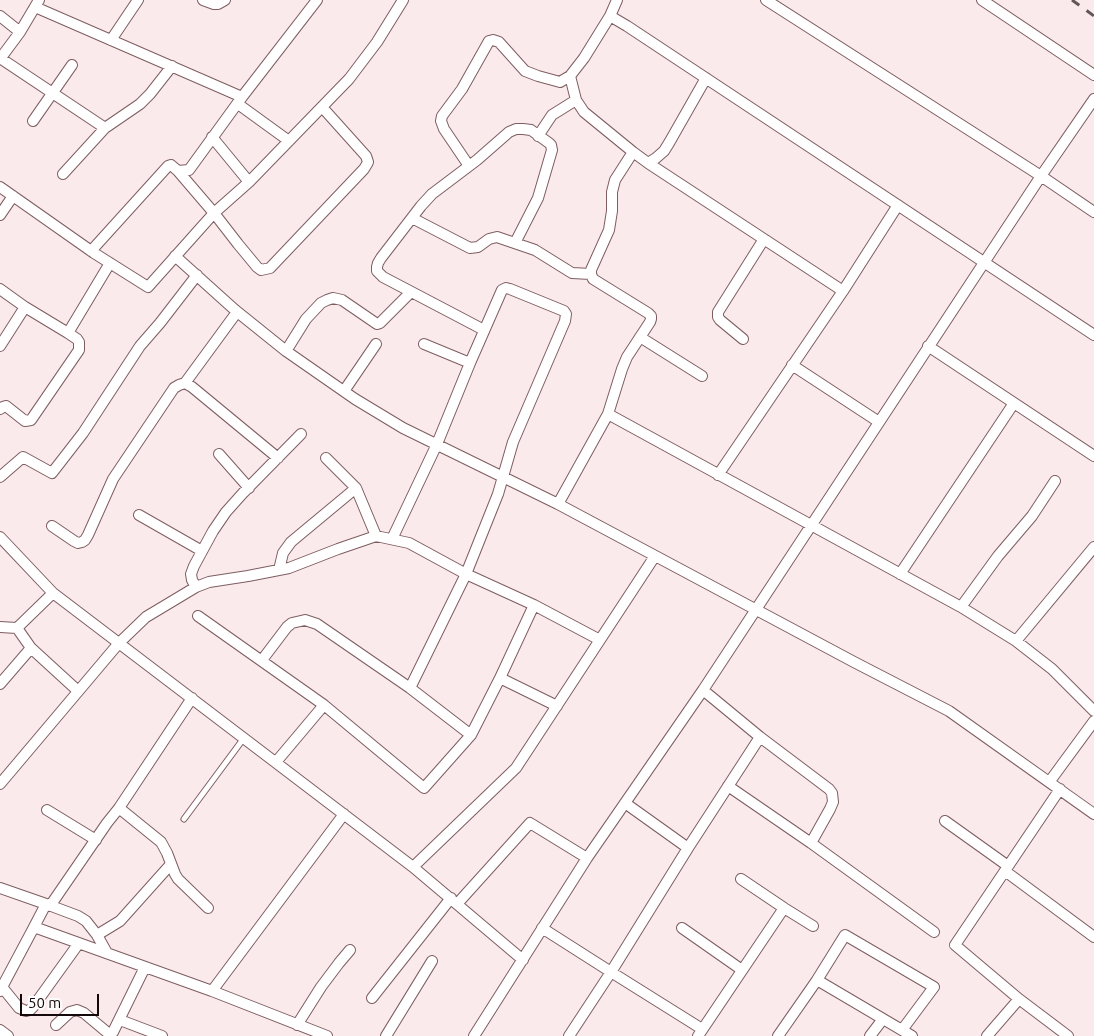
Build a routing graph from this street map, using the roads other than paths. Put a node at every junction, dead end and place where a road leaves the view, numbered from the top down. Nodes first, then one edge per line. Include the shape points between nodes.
1 (138, 0) edge
2 (203, 0) edge
3 (225, 0) edge
4 (317, 0) edge
5 (403, 0) edge
6 (616, 0) edge
7 (766, 0) edge
8 (982, 0) edge
9 (37, 4) edge
10 (0, 16) edge
11 (610, 16) junction
12 (20, 32) junction
13 (111, 40) junction
14 (0, 59) edge
15 (72, 65) dead end
16 (172, 66) junction
17 (1094, 75) edge
18 (570, 76) junction
19 (706, 78) junction
20 (53, 93) junction
21 (1094, 99) edge
22 (240, 100) junction
23 (576, 100) junction
24 (322, 107) junction
25 (33, 121) dead end
26 (105, 128) junction
27 (538, 136) junction
28 (212, 137) junction
29 (289, 142) junction
30 (633, 152) junction
31 (648, 163) junction
32 (469, 166) junction
33 (178, 171) junction
34 (63, 174) dead end
35 (1041, 176) junction
36 (249, 182) junction
37 (0, 186) edge
38 (13, 196) junction
39 (898, 205) junction
40 (1094, 212) edge
41 (214, 213) junction
42 (0, 215) edge
43 (412, 218) junction
44 (764, 239) junction
45 (515, 243) junction
46 (92, 251) junction
47 (176, 256) junction
48 (984, 262) junction
49 (110, 263) junction
50 (591, 274) junction
51 (197, 275) junction
52 (0, 289) edge
53 (843, 290) junction
54 (411, 292) junction
55 (25, 307) junction
56 (237, 312) junction
57 (484, 330) junction
58 (68, 334) junction
59 (1094, 335) edge
60 (640, 337) junction
61 (743, 338) dead end
62 (376, 344) dead end
63 (424, 344) dead end
64 (0, 346) edge
65 (928, 346) junction
66 (286, 351) junction
67 (470, 364) junction
68 (792, 365) junction
69 (702, 376) dead end
70 (185, 383) junction
71 (344, 391) junction
72 (1014, 403) junction
73 (0, 409) edge
74 (608, 414) junction
75 (879, 422) junction
76 (301, 434) dead end
77 (437, 444) junction
78 (219, 454) dead end
79 (1094, 456) edge
80 (278, 458) junction
81 (326, 458) dead end
82 (718, 475) junction
83 (0, 477) edge
84 (503, 477) junction
85 (1055, 481) dead end
86 (249, 488) junction
87 (356, 488) junction
88 (558, 504) junction
89 (139, 515) dead end
90 (52, 526) dead end
91 (811, 526) junction
92 (376, 536) junction
93 (0, 537) edge
94 (392, 538) junction
95 (1094, 547) edge
96 (202, 552) junction
97 (655, 556) junction
98 (279, 570) junction
99 (466, 574) junction
100 (900, 574) junction
101 (196, 587) junction
102 (53, 593) junction
103 (534, 605) junction
104 (961, 607) junction
105 (755, 610) junction
106 (198, 616) dead end
107 (0, 627) edge
108 (17, 628) junction
109 (600, 640) junction
110 (1016, 641) junction
111 (119, 643) junction
112 (31, 648) junction
113 (262, 660) junction
114 (500, 678) junction
115 (0, 684) edge
116 (410, 688) junction
117 (703, 690) junction
118 (78, 691) junction
119 (192, 698) junction
120 (324, 704) junction
121 (557, 706) junction
122 (1094, 711) edge
123 (1094, 721) edge
124 (471, 735) junction
125 (760, 737) junction
126 (244, 738) junction
127 (276, 762) junction
128 (1050, 781) junction
129 (0, 784) edge
130 (728, 786) junction
131 (1060, 789) junction
132 (625, 803) junction
133 (119, 808) junction
134 (48, 810) dead end
135 (344, 814) junction
136 (1094, 814) edge
137 (184, 818) dead end
138 (945, 821) dead end
139 (96, 840) junction
140 (811, 843) junction
141 (688, 848) junction
142 (587, 858) junction
143 (171, 864) junction
144 (414, 866) junction
145 (1006, 868) junction
146 (741, 879) dead end
147 (0, 888) edge
148 (454, 901) junction
149 (48, 905) junction
150 (208, 908) dead end
151 (784, 908) junction
152 (813, 926) dead end
153 (34, 927) junction
154 (542, 928) junction
155 (682, 928) dead end
156 (934, 932) dead end
157 (98, 935) junction
158 (1094, 937) edge
159 (79, 943) junction
160 (350, 950) dead end
161 (107, 953) junction
162 (523, 960) junction
163 (432, 961) dead end
164 (145, 967) junction
165 (742, 970) junction
166 (611, 972) junction
167 (817, 980) junction
168 (1, 988) edge
169 (212, 991) junction
170 (372, 998) dead end
171 (1019, 999) junction
172 (883, 1019) junction
173 (120, 1020) junction
174 (56, 1025) dead end
175 (297, 1025) junction
176 (0, 1030) edge
177 (902, 1030) junction
178 (700, 1033) edge
179 (8, 1036) edge
180 (162, 1036) edge
181 (327, 1036) edge
182 (386, 1036) edge
183 (474, 1036) edge
184 (569, 1036) edge
185 (778, 1036) edge
186 (870, 1036) edge
187 (912, 1036) edge
188 (987, 1036) edge
189 (1068, 1036) edge

1 - 13 street
2 - 3 street via 214,4
4 - 22 street
5 - 24 street via 363,62
6 - 11 street
7 - 35 street
8 - 17 street
9 - 12 street
9 - 13 street
10 - 12 street
11 - 18 street
11 - 19 street
12 - 14 street
13 - 16 street
14 - 20 street
15 - 20 street
16 - 22 street
16 - 26 street via 140,104
18 - 23 street
18 - 32 street via 560,82 531,74 499,42 489,41 441,121
19 - 31 street via 664,151
19 - 39 street
20 - 25 street
20 - 26 street
21 - 35 street
22 - 28 street
22 - 29 street
23 - 27 street via 552,115
23 - 30 street via 584,112
24 - 29 street
24 - 41 street via 368,162 270,268 261,270
26 - 34 street
27 - 32 street via 531,130 509,132
27 - 45 street via 551,145 552,153 538,198
28 - 33 street via 189,170
28 - 36 street
29 - 36 street
30 - 31 street
30 - 50 street via 615,180 609,230
31 - 44 street
32 - 43 street via 432,194
33 - 41 street
33 - 46 street via 171,165 165,168
35 - 40 street
35 - 48 street
36 - 41 street
37 - 38 street
38 - 42 street
38 - 46 street
39 - 48 street
39 - 53 street
41 - 47 street
43 - 45 street via 470,248 478,247 493,237
43 - 54 street via 376,267 383,278
44 - 53 street
44 - 61 street via 718,312 720,320
45 - 50 street via 535,250 572,273
46 - 49 street
47 - 49 street via 148,286
47 - 51 street
48 - 59 street
48 - 65 street
49 - 58 street
50 - 60 street via 593,279 650,314 650,322
51 - 56 street
51 - 83 street via 140,346 83,433 52,473 24,457
52 - 55 street
53 - 68 street
54 - 57 street
54 - 66 street via 378,324 342,300 327,300 306,319
55 - 58 street
55 - 64 street
56 - 66 street
56 - 70 street
57 - 67 street
57 - 84 street via 499,293 506,288 561,309 566,314 513,442
58 - 73 street via 77,339 79,350 32,418 25,420 6,406
60 - 69 street
60 - 74 street via 622,369
62 - 71 street
63 - 67 street
65 - 72 street
65 - 75 street
66 - 71 street
67 - 77 street
68 - 75 street
68 - 82 street
70 - 80 street
70 - 90 street via 174,388 113,479 85,540 78,543
71 - 77 street via 403,428
72 - 79 street
72 - 100 street
74 - 82 street
74 - 88 street
75 - 91 street
76 - 80 street
77 - 84 street
77 - 94 street
78 - 86 street
80 - 86 street
81 - 87 street
82 - 91 street
84 - 88 street
84 - 99 street
85 - 104 street
86 - 96 street via 226,512
87 - 92 street
87 - 98 street via 291,542 283,553
88 - 97 street
89 - 96 street
91 - 100 street
91 - 105 street
92 - 94 street
92 - 98 street
93 - 102 street
94 - 99 street via 409,543
95 - 110 street
96 - 101 street via 191,574
97 - 105 street
97 - 109 street
98 - 101 street
99 - 103 street
99 - 116 street
100 - 104 street
101 - 111 street via 146,617
102 - 108 street
102 - 111 street
103 - 109 street
103 - 114 street
104 - 110 street
105 - 117 street
105 - 128 street via 949,711
106 - 113 street
107 - 108 street
108 - 112 street
109 - 121 street
110 - 122 street via 1052,669
111 - 118 street
111 - 119 street
112 - 115 street
112 - 118 street
113 - 116 street via 287,626 305,620 317,624
113 - 120 street
114 - 121 street
114 - 124 street
116 - 124 street
117 - 125 street
117 - 132 street
118 - 129 street
119 - 126 street
119 - 133 street
120 - 124 street via 424,788
120 - 127 street
121 - 144 street via 516,768
123 - 128 street
125 - 130 street
125 - 140 street via 832,793 832,805
126 - 127 street
126 - 137 lane
127 - 135 street
128 - 131 street
130 - 140 street
130 - 141 street
131 - 136 street
131 - 145 street
132 - 141 street
132 - 142 street
133 - 139 street
133 - 143 street via 161,842
134 - 139 street
135 - 144 street
135 - 169 street
138 - 145 street
139 - 149 street
140 - 156 street
141 - 166 street
142 - 148 street via 530,823
142 - 154 street
143 - 150 street via 178,879
143 - 157 street via 120,922
144 - 148 street
145 - 158 street
145 - 171 street via 955,945
146 - 151 street
147 - 149 street
148 - 162 street
148 - 170 street
149 - 153 street
149 - 157 street via 78,916
151 - 152 street
151 - 165 street
153 - 159 street
153 - 168 street
154 - 162 street
154 - 166 street
155 - 165 street
157 - 161 street
159 - 161 street
159 - 168 street via 30,1010 19,1008
160 - 175 street
161 - 164 street
162 - 183 street
163 - 182 street
164 - 169 street
164 - 173 street
165 - 178 street
166 - 178 street
166 - 184 street
167 - 172 street
167 - 177 street via 845,935 934,987
167 - 185 street
169 - 175 street
171 - 188 street
171 - 189 street
172 - 177 street
172 - 186 street
173 - 174 street via 114,1031 108,1033 84,1013 74,1010
173 - 180 street
175 - 181 street
176 - 179 street
177 - 187 street

